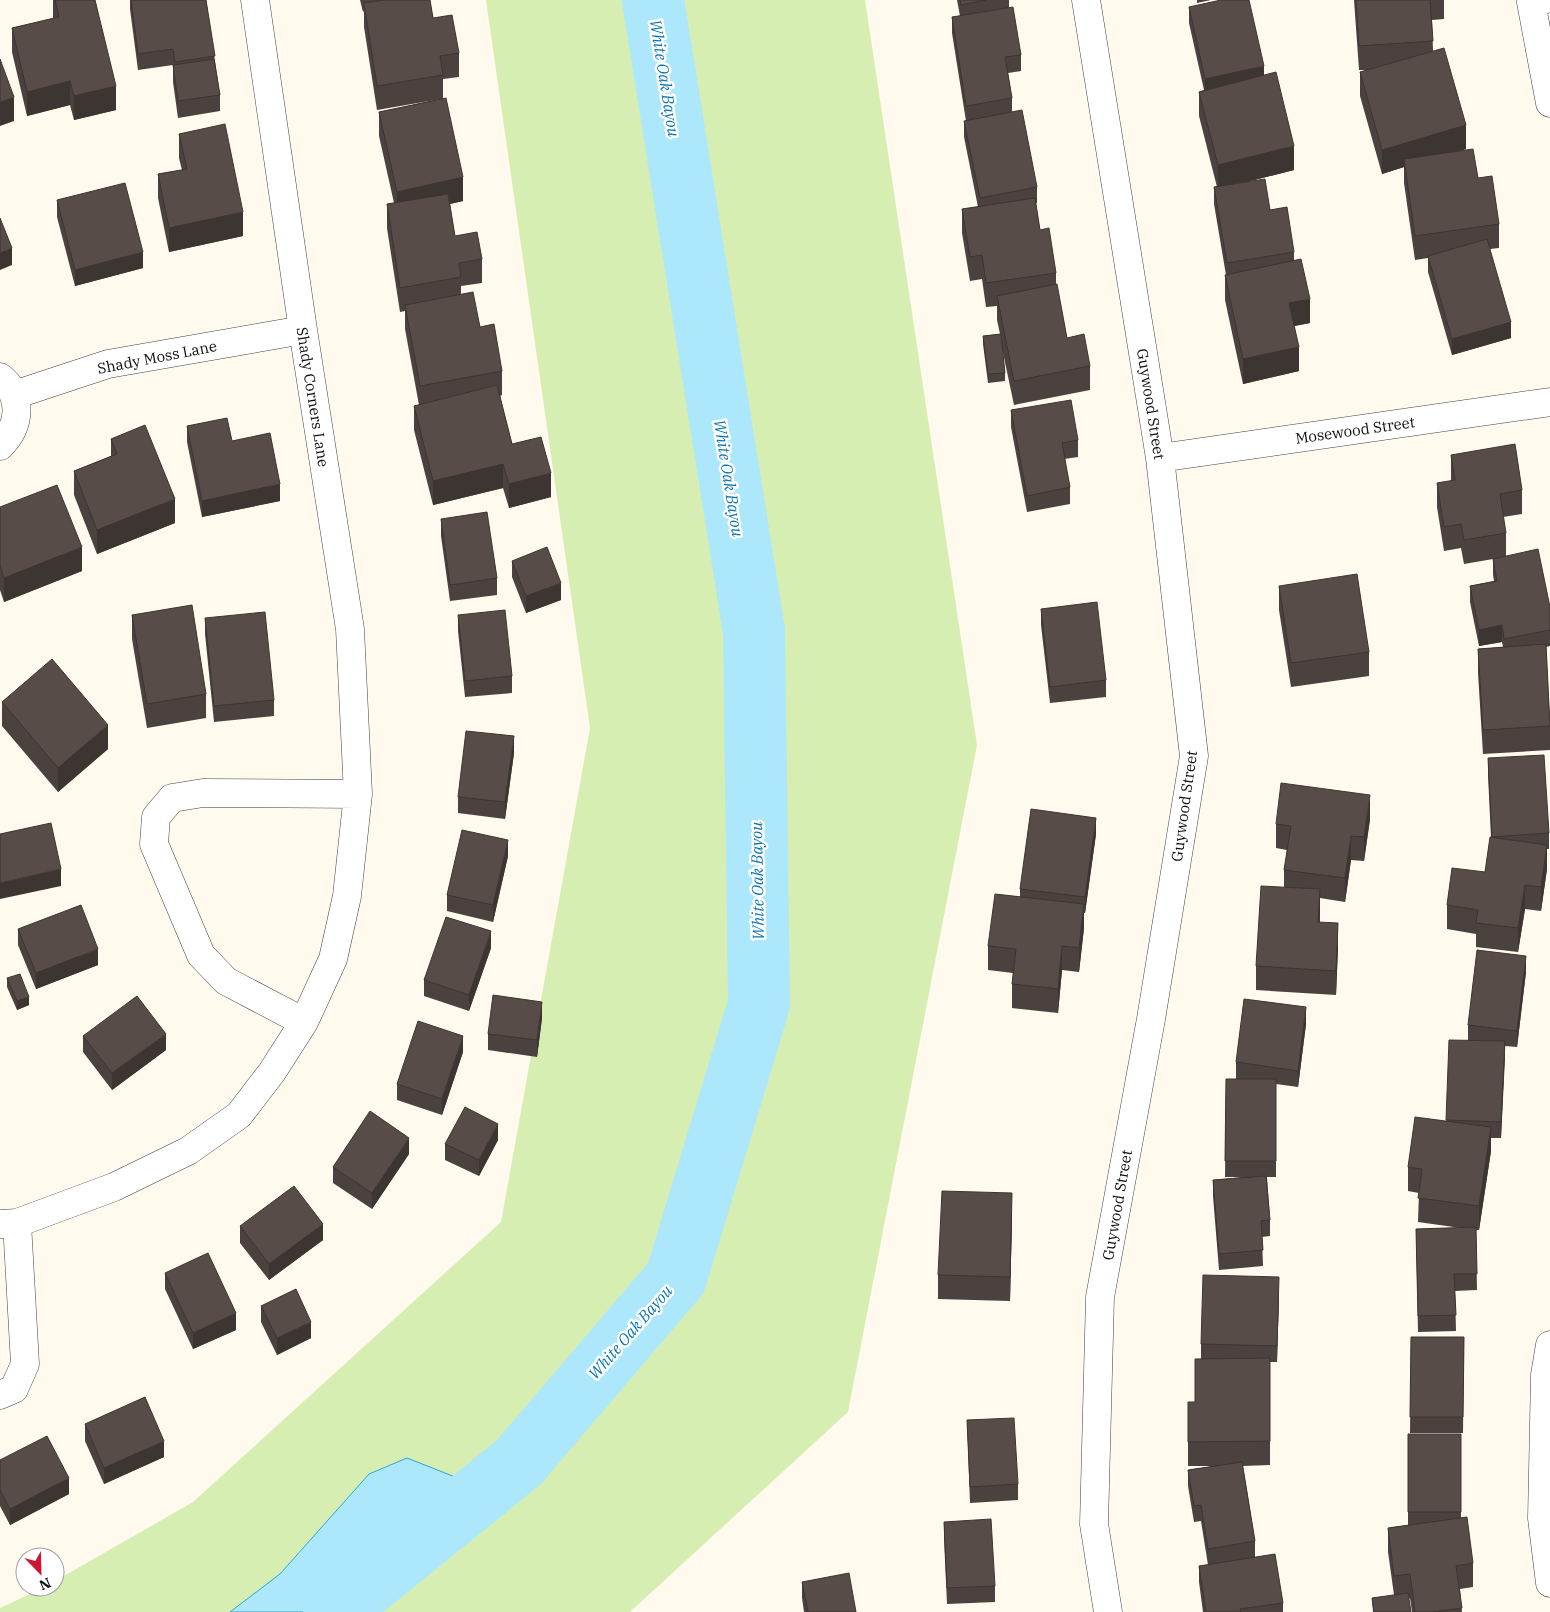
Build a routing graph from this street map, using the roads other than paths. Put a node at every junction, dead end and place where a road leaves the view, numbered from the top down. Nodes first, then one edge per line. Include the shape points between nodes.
1 (255, 0) edge
2 (1086, 0) edge
3 (1537, 1) edge
4 (1550, 103) edge
5 (302, 330) junction
6 (7, 386) edge
7 (1550, 402) edge
8 (0, 446) edge
9 (1160, 458) junction
10 (358, 794) junction
11 (304, 1022) junction
12 (9, 1224) edge
13 (1550, 1345) edge
14 (0, 1395) edge
15 (1550, 1583) edge
16 (1108, 1612) edge

1 - 5 street, Shady Corners Lane
2 - 9 street, Guywood Street
3 - 4 street
5 - 6 street, Shady Moss Lane via 108,364
5 - 10 street, Shady Corners Lane via 350,629
6 - 8 street, Shady Moss Lane via 17,409 16,423
7 - 9 street, Mosewood Street
9 - 16 street, Guywood Street via 1194,756 1151,1019 1100,1297 1094,1524
10 - 11 street, Shady Corners Lane via 347,896 333,959
10 - 11 street via 202,792 172,798 156,817 154,844 201,955 226,981
11 - 12 street, Shady Corners Lane via 239,1115 188,1151 114,1187
12 - 14 street, Shady Corners Lane via 25,1364 14,1389
13 - 15 street via 1545,1375 1542,1518

